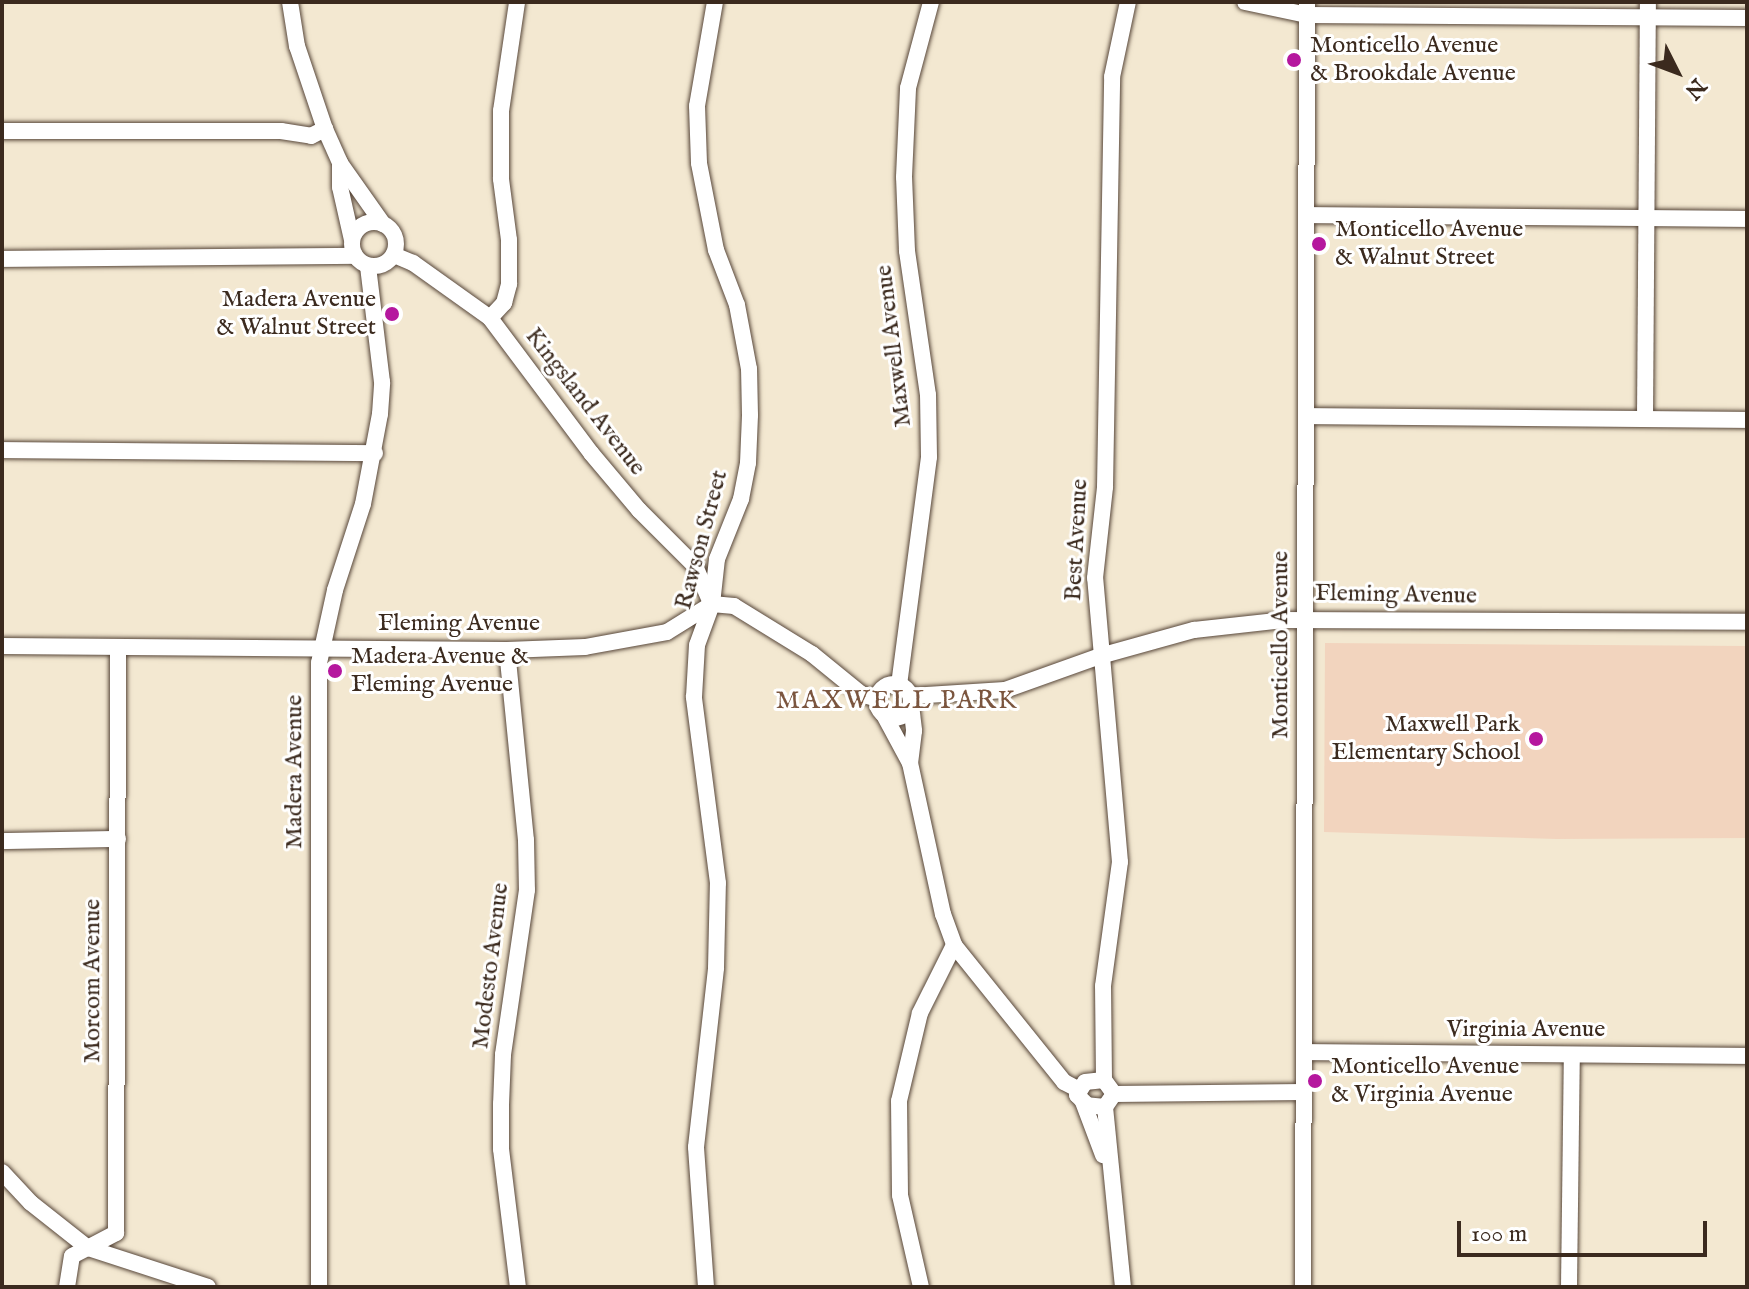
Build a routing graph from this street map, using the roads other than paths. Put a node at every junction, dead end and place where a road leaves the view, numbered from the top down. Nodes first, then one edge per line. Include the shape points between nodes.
1 (290, 2) edge
2 (517, 2) edge
3 (715, 2) edge
4 (931, 2) edge
5 (1128, 2) edge
6 (1245, 2) edge
7 (1307, 8) edge
8 (1648, 10) edge
9 (1747, 18) edge
10 (325, 129) junction
11 (2, 131) edge
12 (340, 163) junction
13 (1307, 215) junction
14 (1647, 219) junction
15 (1747, 219) edge
16 (383, 224) junction
17 (358, 254) junction
18 (394, 255) junction
19 (2, 259) edge
20 (490, 318) junction
21 (1306, 416) junction
22 (1645, 419) junction
23 (1747, 420) edge
24 (2, 450) edge
25 (375, 453) junction
26 (712, 604) junction
27 (1305, 618) junction
28 (1747, 622) edge
29 (2, 646) edge
30 (118, 647) junction
31 (323, 647) junction
32 (507, 650) junction
33 (1100, 656) junction
34 (907, 695) junction
35 (877, 699) junction
36 (884, 715) junction
37 (910, 763) junction
38 (118, 839) junction
39 (2, 841) edge
40 (954, 945) junction
41 (1305, 1052) junction
42 (1572, 1055) junction
43 (1747, 1056) edge
44 (1304, 1092) junction
45 (1108, 1094) junction
46 (1081, 1096) junction
47 (2, 1172) edge
48 (1109, 1172) junction
49 (88, 1248) junction
50 (67, 1287) edge
51 (208, 1287) edge
52 (319, 1287) edge
53 (518, 1287) edge
54 (706, 1287) edge
55 (921, 1287) edge
56 (1123, 1287) edge
57 (1303, 1287) edge
58 (1569, 1287) edge

1 - 10 street via 297,46
2 - 20 street via 501,111 509,284 504,303
3 - 26 street, Rawson Street via 697,106 699,163 716,250 737,305 749,369 750,415 741,499 717,559
4 - 34 street, Maxwell Avenue via 908,88 904,177 907,251 928,395 929,457
5 - 33 street, Best Avenue via 1112,77 1105,487 1095,578
6 - 7 street
7 - 8 street
7 - 13 street, Monticello Avenue
8 - 9 street
8 - 14 street
10 - 11 street via 311,136 281,131
10 - 12 street
12 - 16 street
12 - 17 street via 340,187
13 - 14 street
13 - 21 street, Monticello Avenue
14 - 15 street
14 - 22 street
16 - 17 street via 367,223
16 - 18 street via 396,237
17 - 18 street via 379,267
17 - 19 street
17 - 25 street, Madera Avenue via 382,382
18 - 20 street, Kingsland Avenue
20 - 26 street, Kingsland Avenue via 591,453 695,566
21 - 22 street
21 - 27 street, Monticello Avenue
22 - 23 street
24 - 25 street
25 - 31 street, Madera Avenue
26 - 32 street, Fleming Avenue via 667,632 585,647
26 - 35 street via 734,606 812,654 861,694
26 - 54 street, Rawson Street via 697,645 694,697 718,883 716,968 696,1147
27 - 28 street, Fleming Avenue
27 - 33 street, Fleming Avenue via 1194,630
27 - 41 street, Monticello Avenue
29 - 30 street, Fleming Avenue
30 - 31 street, Fleming Avenue
30 - 38 street, Morcom Avenue
31 - 32 street, Fleming Avenue
31 - 52 street, Madera Avenue
32 - 53 street, Modesto Avenue via 527,865 501,1104 501,1149
33 - 34 street, Fleming Avenue via 1005,690
33 - 45 street, Best Avenue via 1120,826 1103,986
34 - 35 street via 883,688
34 - 36 street via 905,715
34 - 37 street via 914,731
35 - 36 street
36 - 37 street
37 - 40 street
38 - 39 street
38 - 49 street, Morcom Avenue via 116,1233
40 - 46 street
40 - 55 street via 920,1013 899,1101 900,1195
41 - 42 street, Virginia Avenue
41 - 44 street, Monticello Avenue
42 - 43 street, Virginia Avenue
42 - 58 street
44 - 45 street
44 - 57 street, Monticello Avenue
45 - 46 street via 1096,1109
45 - 46 street via 1085,1082
45 - 48 street
46 - 48 street
47 - 49 street via 31,1203
48 - 56 street
49 - 50 street, Morcom Avenue via 72,1256
49 - 51 street

